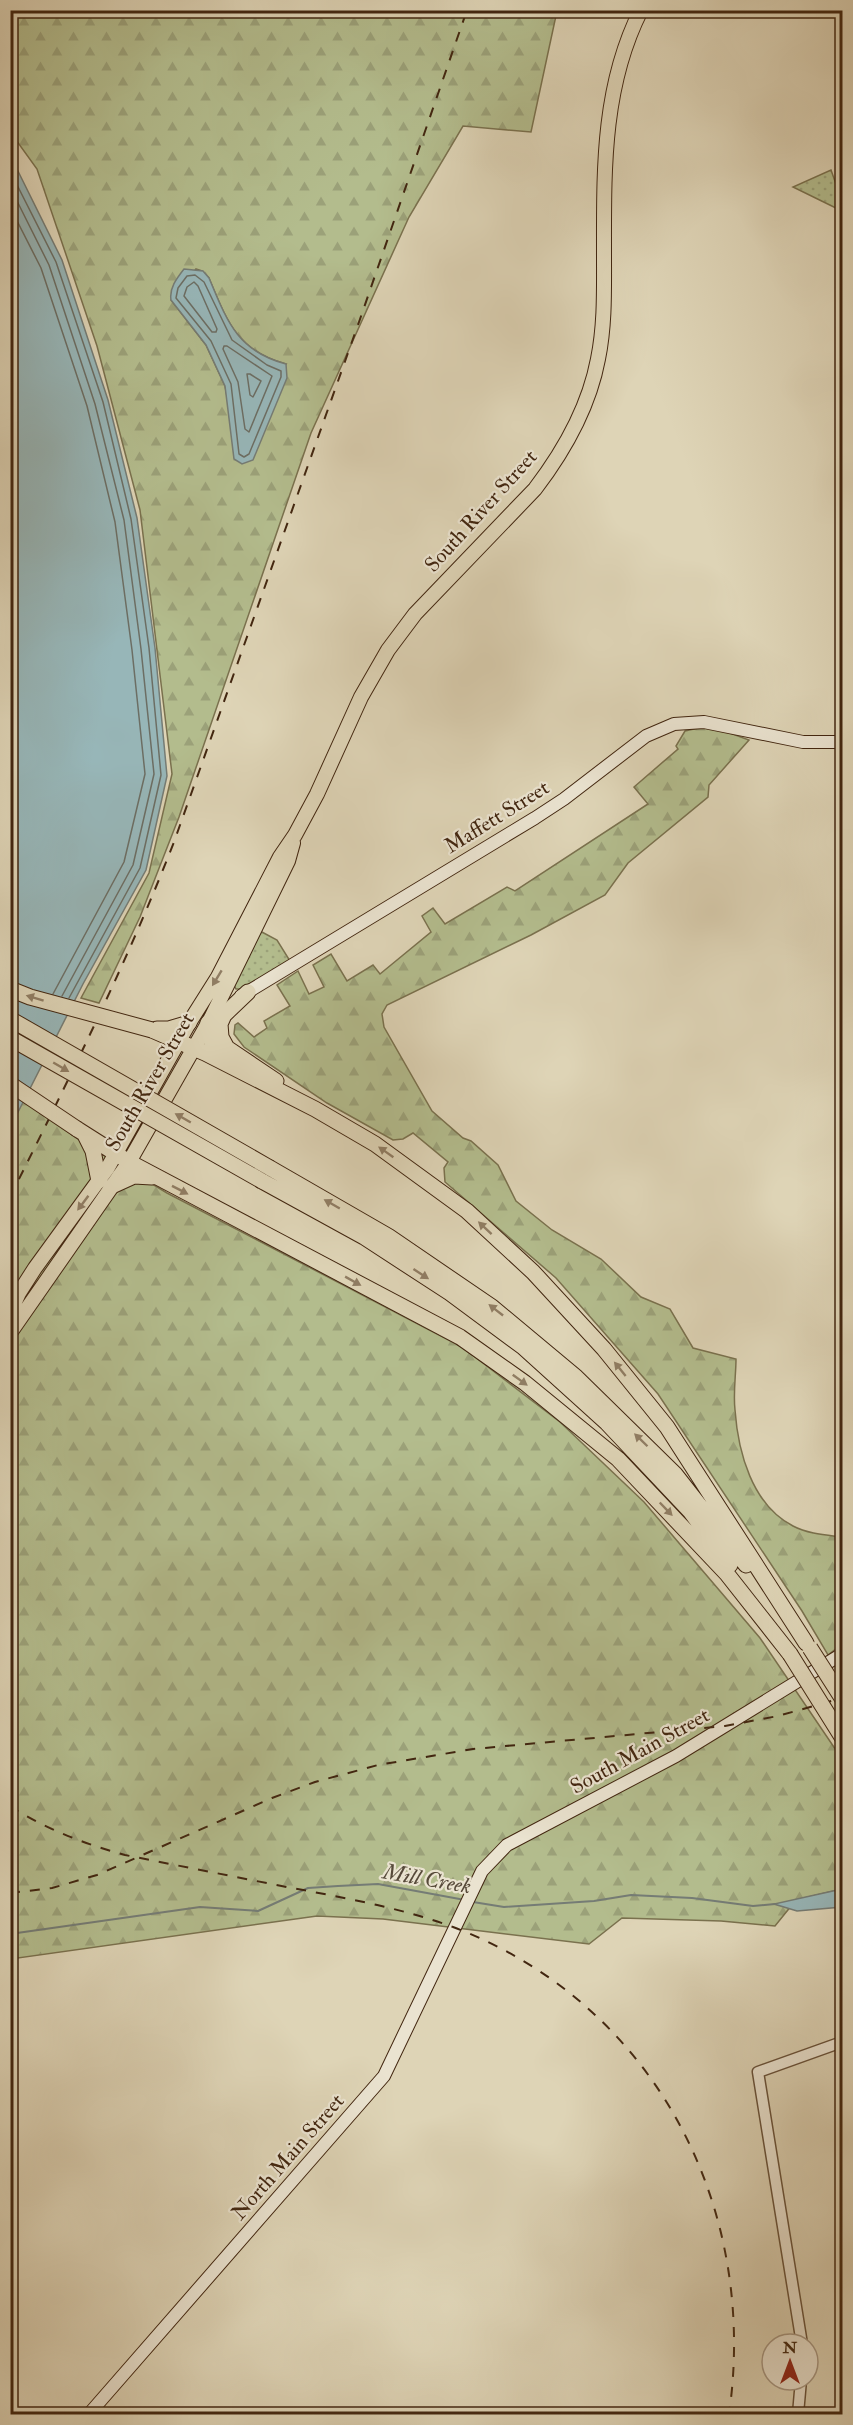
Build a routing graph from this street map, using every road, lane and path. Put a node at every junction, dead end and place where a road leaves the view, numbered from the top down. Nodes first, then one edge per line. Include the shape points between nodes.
1 (641, 10) edge
2 (843, 742) edge
3 (295, 835) junction
4 (10, 989) edge
5 (248, 992) junction
6 (211, 1018) junction
7 (10, 1019) edge
8 (189, 1023) junction
9 (152, 1030) junction
10 (10, 1038) edge
11 (179, 1041) junction
12 (194, 1047) junction
13 (264, 1083) junction
14 (10, 1084) edge
15 (315, 1109) junction
16 (81, 1132) junction
17 (122, 1159) junction
18 (266, 1174) junction
19 (158, 1178) junction
20 (105, 1184) junction
21 (10, 1313) edge
22 (10, 1333) edge
23 (808, 1646) junction
24 (790, 1654) junction
25 (843, 1654) edge
26 (843, 1698) edge
27 (843, 1737) edge
28 (471, 1892) joint
29 (843, 2042) edge
30 (800, 2332) edge
31 (800, 2392) edge
32 (89, 2415) edge
33 (798, 2415) edge

1 - 3 main road, South River Street via 625,46 609,112 604,159 602,339 595,374 580,415 535,489 415,614 388,650 361,697
2 - 5 main road, Maffett Street via 803,742 704,722 665,728 646,736 536,818
3 - 6 main road, South River Street via 288,861
3 -> 8 main road, South River Street
9 -> 4 highway, bridge
5 - 6 main road, Maffett Street
5 - 15 highway via 222,1019 223,1043
6 - 8 main road, Maffett Street
6 - 12 main road, South River Street
6 - 13 highway via 212,1045
18 -> 7 highway, bridge
8 - 9 highway
8 - 11 main road, South River Street
9 - 11 highway
10 -> 18 highway, bridge
11 - 12 highway
11 - 17 main road, South River Street
12 - 13 highway
12 - 17 main road, South River Street
13 - 15 highway
14 - 16 highway, bridge
23 -> 15 highway via 667,1427 596,1340 533,1272 467,1211 375,1144
16 - 17 highway
16 - 20 highway
17 - 19 highway
17 - 20 main road, South River Street
23 -> 18 highway via 675,1474 576,1377 492,1307 388,1236
18 -> 24 highway via 450,1293 540,1362 607,1423 690,1510
19 - 20 highway via 134,1176
19 -> 24 highway via 460,1337 525,1383 618,1459 727,1574
20 -> 21 main road, South River Street via 35,1268
20 - 22 main road, South River Street
23 - 26 highway, bridge
24 - 27 highway, bridge
25 - 28 main road, South Main Street via 676,1756 507,1845 488,1863
28 - 32 main road, North Main Street via 384,2076
29 - 30 street via 758,2072
31 - 33 street

